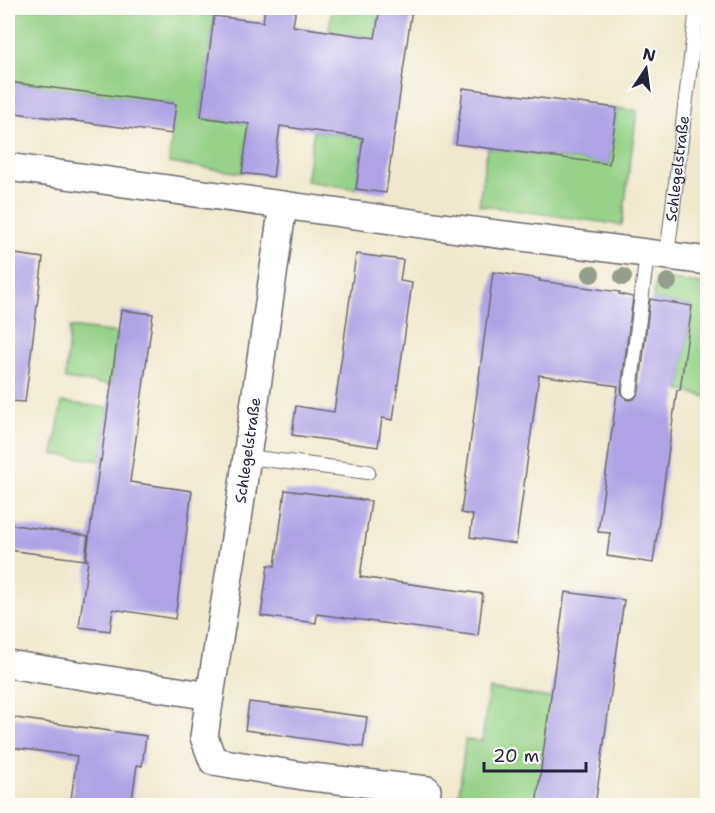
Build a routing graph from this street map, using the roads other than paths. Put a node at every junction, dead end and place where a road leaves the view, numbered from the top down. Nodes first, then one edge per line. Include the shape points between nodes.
1 (696, 8) edge
2 (8, 167) edge
3 (283, 205) junction
4 (657, 255) junction
5 (708, 261) edge
6 (630, 391) dead end
7 (247, 457) junction
8 (368, 472) dead end
9 (8, 664) edge
10 (210, 696) junction
11 (427, 790) dead end

1 - 4 lane, Schlegelstraße
2 - 3 street
3 - 4 street
3 - 7 street, Schlegelstraße
4 - 5 street
4 - 6 lane, Schlegelstraße
7 - 8 lane
7 - 10 street, Schlegelstraße
9 - 10 street
10 - 11 street, Schlegelstraße via 204,738 213,761

